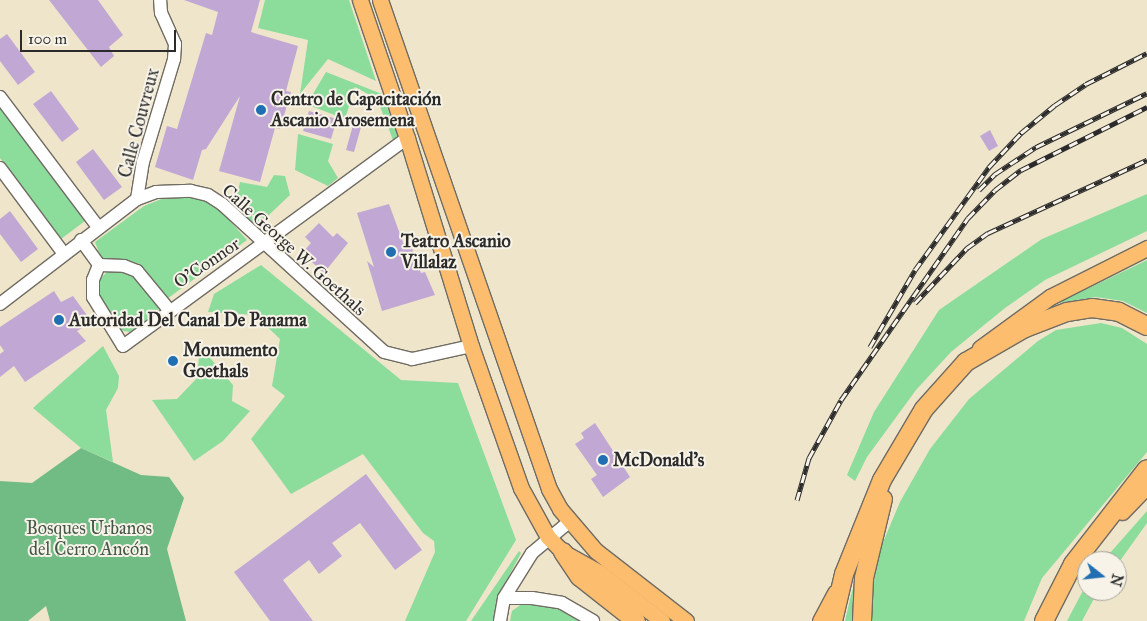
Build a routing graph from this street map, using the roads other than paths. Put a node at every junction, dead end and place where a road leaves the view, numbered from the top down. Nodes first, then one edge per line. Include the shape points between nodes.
1 (160, 0) edge
2 (360, 0) edge
3 (380, 0) edge
4 (0, 97) edge
5 (407, 138) junction
6 (0, 168) edge
7 (137, 199) junction
8 (98, 227) junction
9 (81, 240) junction
10 (266, 244) junction
11 (1147, 248) edge
12 (64, 254) junction
13 (99, 265) junction
14 (0, 286) edge
15 (4, 300) edge
16 (170, 311) junction
17 (1147, 326) edge
18 (471, 346) junction
19 (966, 362) junction
20 (924, 409) junction
21 (1147, 469) edge
22 (1147, 486) edge
23 (569, 522) junction
24 (548, 537) junction
25 (1088, 547) junction
26 (563, 552) junction
27 (844, 574) junction
28 (504, 598) junction
29 (500, 621) edge
30 (593, 621) edge
31 (636, 621) edge
32 (662, 621) edge
33 (686, 621) edge
34 (820, 621) edge
35 (833, 621) edge
36 (862, 621) edge
37 (1044, 621) edge

1 - 7 street, Calle Couvreux via 161,13 175,44 174,59 143,162
2 - 5 main road
3 - 23 main road via 537,459 556,502
4 - 8 street
5 - 10 street, O'Connor
5 - 18 main road
6 - 12 street
7 - 8 street, Calle George W. Goethals
7 - 10 street, Calle George W. Goethals via 176,190 208,196
8 - 9 street, Calle George W. Goethals
9 - 12 street, Calle George W. Goethals
9 - 13 street
10 - 16 street, O'Connor
10 - 18 street, Calle George W. Goethals via 384,352 412,359
11 - 19 main road via 1050,296 1000,331
12 - 15 street, Calle George W. Goethals
13 - 16 street via 124,266 137,271
13 - 16 street, O'Connor via 93,280 93,298 124,346
14 - 15 street
17 - 19 highway via 1119,312 1092,308 1066,312 1025,328
18 - 24 main road via 513,469
19 - 20 highway
20 - 27 highway via 882,480
20 - 36 highway via 883,500 864,578
21 - 25 highway
22 - 25 main road
23 - 24 street
23 - 33 main road via 596,551
24 - 26 main road
24 - 28 street via 532,553
25 - 37 highway via 1061,583
26 - 31 highway via 580,577
26 - 32 main road via 599,572
27 - 34 main road
27 - 35 highway
28 - 29 street
28 - 30 street via 546,599 578,610

